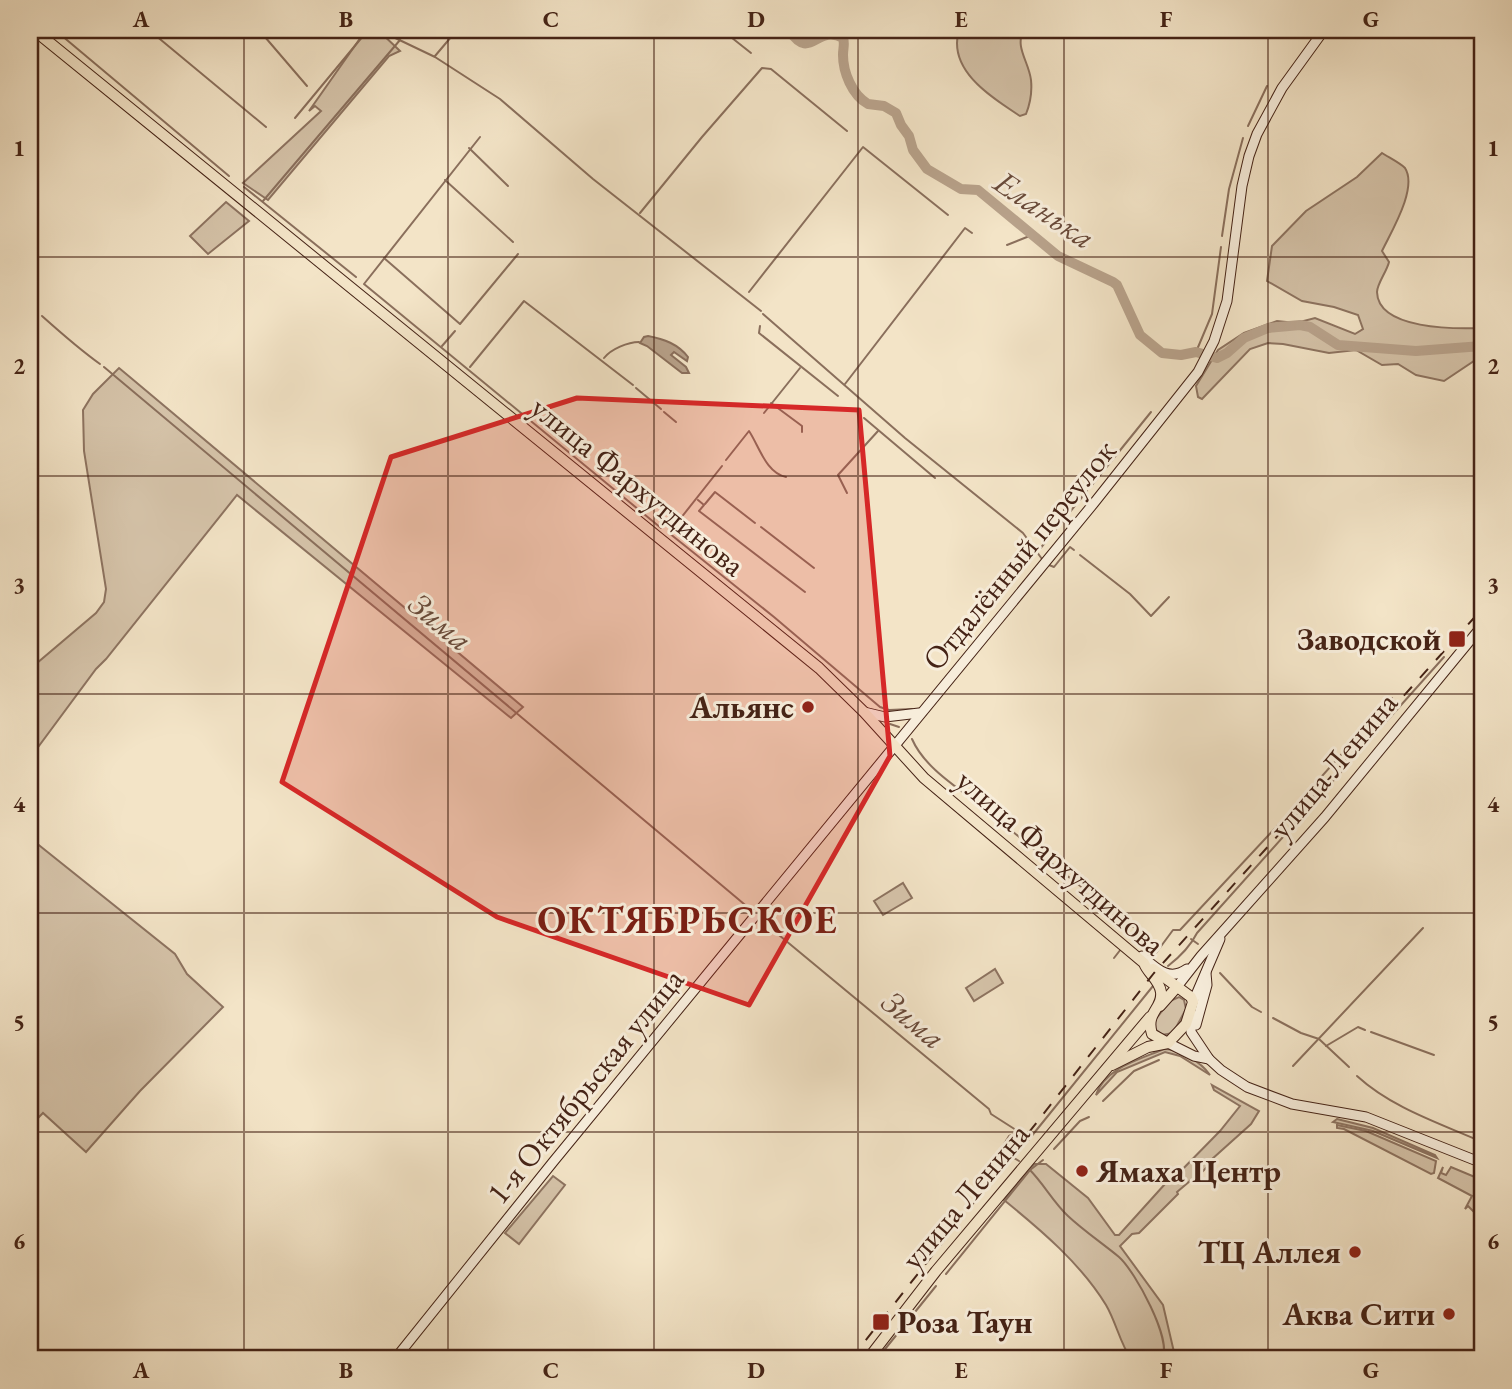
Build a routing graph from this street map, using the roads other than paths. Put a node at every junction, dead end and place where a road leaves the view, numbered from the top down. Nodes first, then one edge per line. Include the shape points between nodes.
1 (34, 30) edge
2 (1324, 30) edge
3 (1482, 626) edge
4 (864, 712) junction
5 (921, 713) junction
6 (893, 747) junction
7 (1094, 921) junction
8 (1222, 934) junction
9 (1201, 956) junction
10 (1144, 963) junction
11 (1206, 973) junction
12 (1176, 988) junction
13 (1192, 1007) junction
14 (1151, 1015) junction
15 (1168, 1043) junction
16 (1209, 1059) junction
17 (1105, 1068) junction
18 (1482, 1163) edge
19 (395, 1359) edge
20 (867, 1359) edge

1 - 4 main road, улица Фархутдинова via 768,625
2 - 5 main road, Отдалённый переулок via 1282,88 1257,134 1242,186 1227,301 1198,372
3 - 8 main road, улица Ленина
4 - 5 main road via 886,717
4 - 6 main road, улица Фархутдинова
5 - 6 main road, Отдалённый переулок
6 - 7 main road, улица Фархутдинова via 958,809
6 - 19 main road, 1-я Октябрьская улица
7 - 9 main road via 1110,928 1164,974 1180,974
7 - 10 main road, улица Фархутдинова
8 - 9 main road, улица Ленина
8 - 11 main road, улица Ленина
9 - 12 main road, улица Ленина
10 - 12 main road
10 - 14 main road, улица Фархутдинова via 1161,990 1161,1000
11 - 13 main road, улица Ленина
11 - 16 main road via 1196,1029
12 - 13 main road via 1188,993
12 - 14 main road, улица Ленина
13 - 15 main road via 1179,1033
13 - 16 main road via 1191,1032
14 - 15 main road via 1152,1034
14 - 17 main road, улица Ленина
15 - 16 main road
15 - 17 main road, улица Ленина via 1130,1054
16 - 18 main road via 1260,1093 1292,1104 1366,1117
17 - 20 main road, улица Ленина

